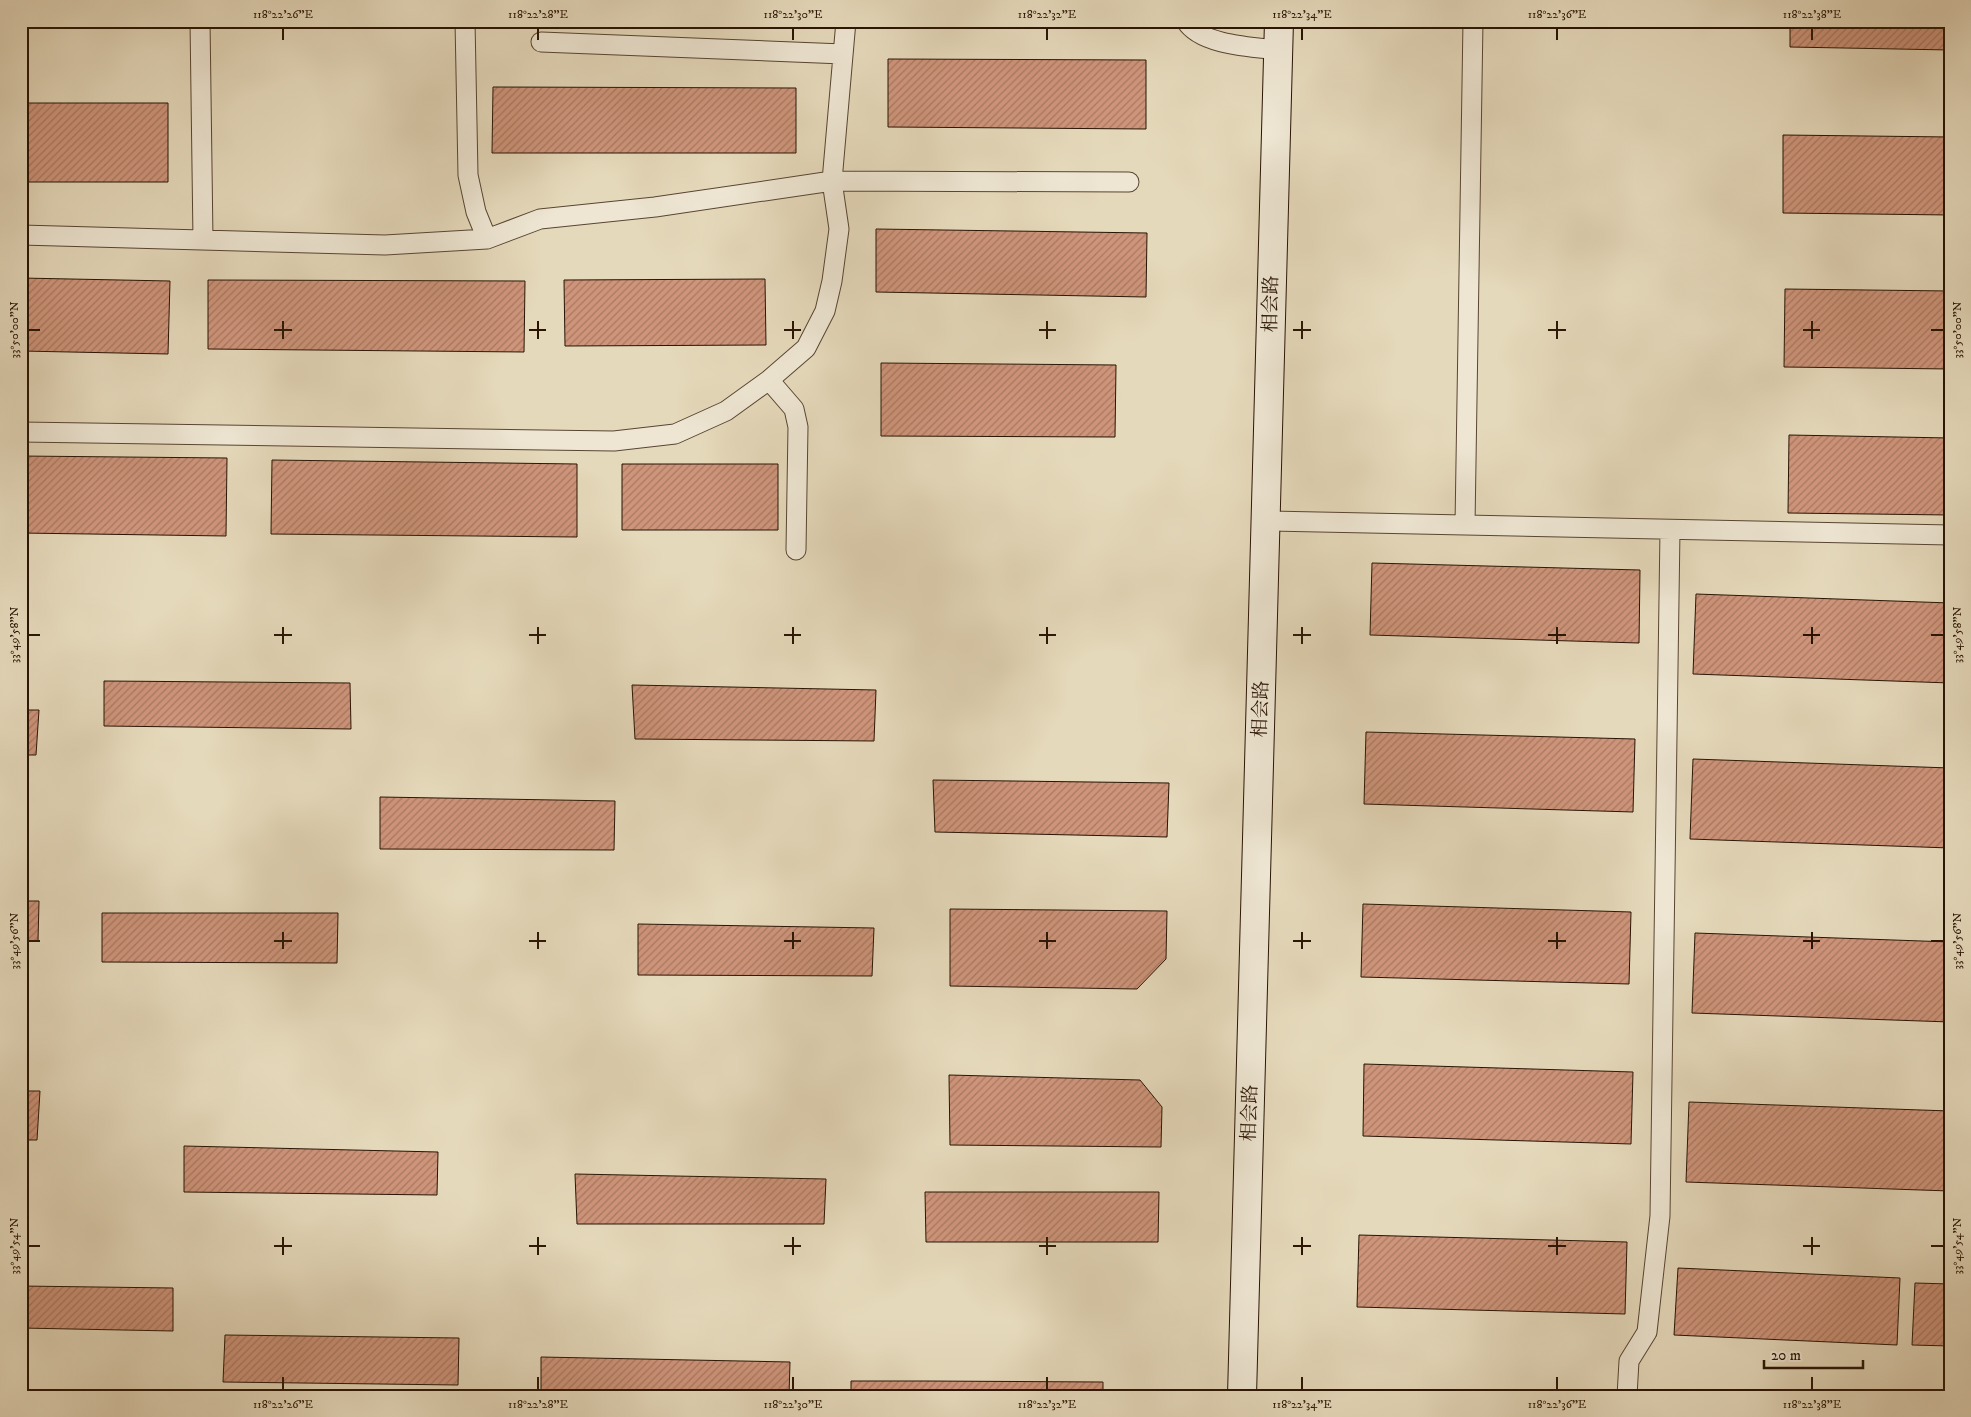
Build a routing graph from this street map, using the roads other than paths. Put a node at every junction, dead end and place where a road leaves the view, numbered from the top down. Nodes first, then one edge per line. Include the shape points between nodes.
1 (200, 21) edge
2 (465, 21) edge
3 (846, 21) edge
4 (1186, 21) edge
5 (1279, 21) edge
6 (1473, 21) edge
7 (541, 42) dead end
8 (1278, 50) junction
9 (843, 54) junction
10 (832, 181) junction
11 (1129, 182) dead end
12 (21, 235) edge
13 (487, 239) junction
14 (203, 240) junction
15 (769, 380) junction
16 (21, 432) edge
17 (1266, 522) junction
18 (1465, 525) junction
19 (1670, 530) junction
20 (1950, 535) edge
21 (796, 550) dead end
22 (1242, 1396) edge
23 (1627, 1396) edge

1 - 14 lane
2 - 13 lane via 468,175 476,212
3 - 9 lane
4 - 8 lane via 1189,26 1220,43
5 - 8 street, 相会路
6 - 18 lane
7 - 9 lane
8 - 17 street, 相会路
9 - 10 lane
10 - 11 lane
10 - 13 lane via 655,207 540,219
10 - 15 lane via 839,229 825,311 806,348
12 - 14 lane
13 - 14 lane via 385,244
15 - 16 lane via 726,411 675,434 614,441
15 - 21 lane via 794,409 798,428
17 - 18 lane
17 - 22 street, 相会路
18 - 19 lane
19 - 20 lane
19 - 23 lane via 1660,1216 1647,1332 1629,1360

